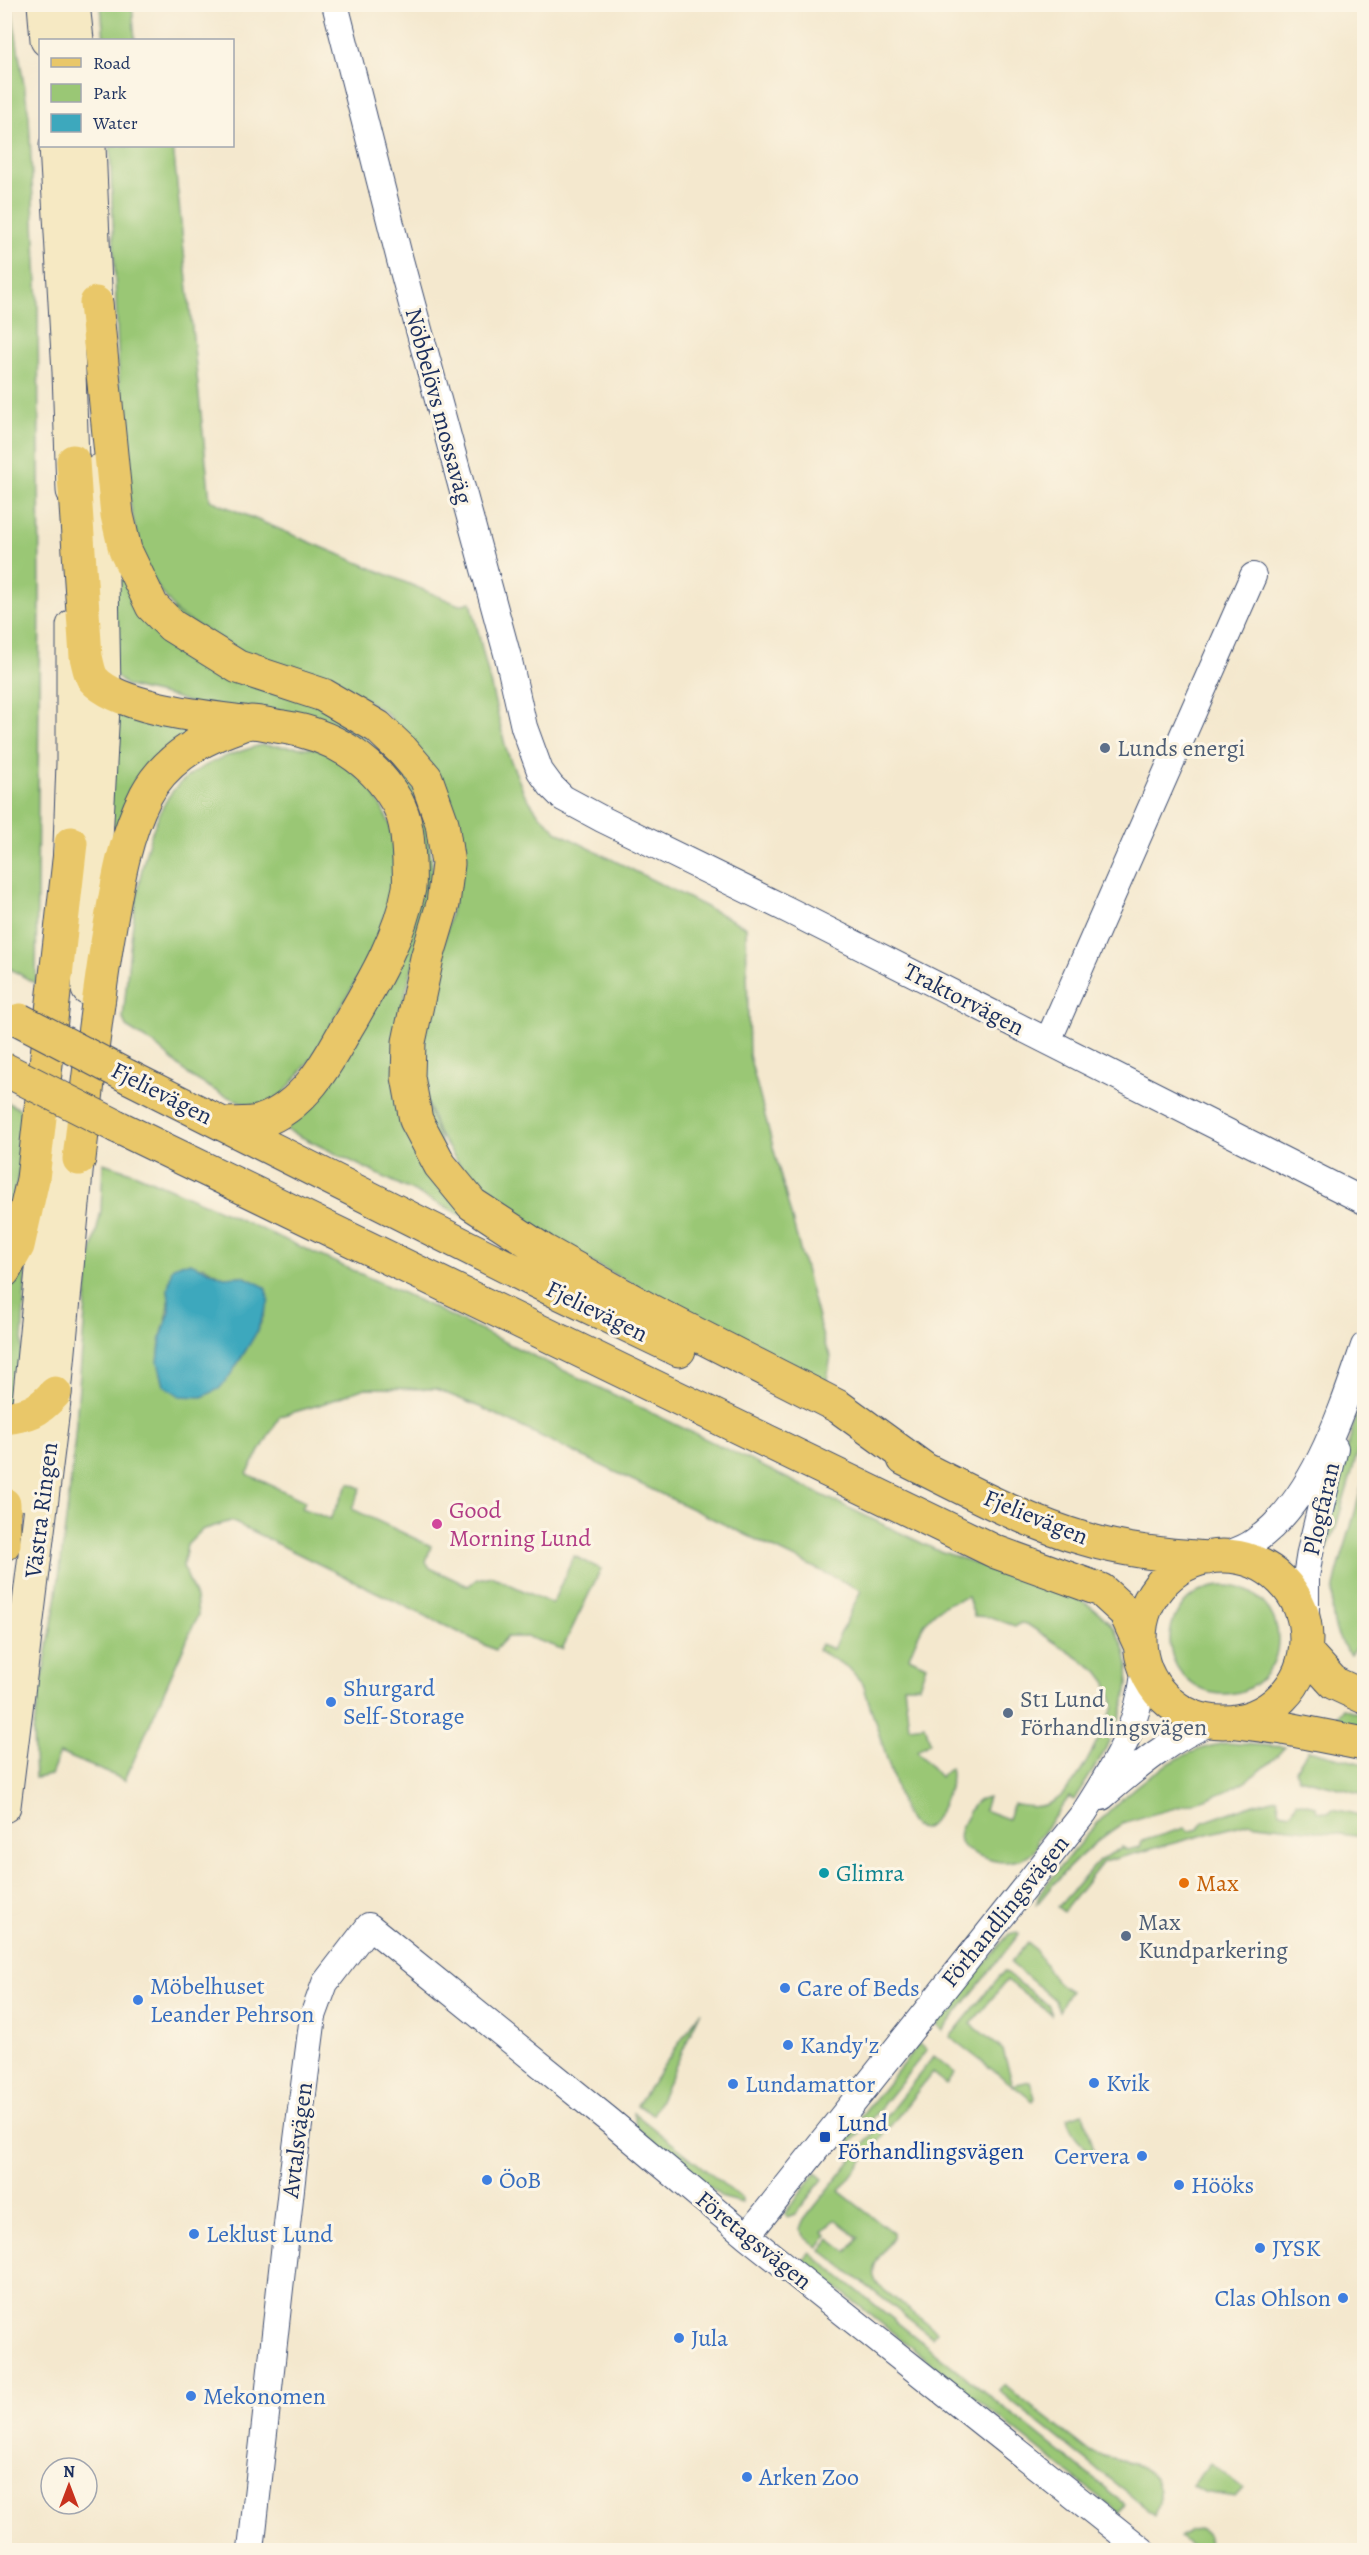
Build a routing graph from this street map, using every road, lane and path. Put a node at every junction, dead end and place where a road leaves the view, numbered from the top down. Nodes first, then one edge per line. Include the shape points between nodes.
1 (44, 4) edge
2 (73, 4) edge
3 (335, 4) edge
4 (47, 39) edge
5 (77, 39) edge
6 (56, 147) edge
7 (89, 147) edge
8 (96, 303) junction
9 (73, 461) junction
10 (1253, 576) dead end
11 (104, 688) junction
12 (250, 722) junction
13 (563, 798) joint
14 (71, 843) junction
15 (12, 1016) edge
16 (1048, 1041) junction
17 (4, 1069) edge
18 (223, 1124) junction
19 (79, 1159) junction
20 (1365, 1201) edge
21 (4, 1271) edge
22 (1365, 1346) edge
23 (1350, 1387) junction
24 (55, 1393) junction
25 (17, 1416) edge
26 (923, 1468) junction
27 (4, 1504) edge
28 (4, 1544) edge
29 (1215, 1557) junction
30 (4, 1639) edge
31 (1305, 1642) junction
32 (1143, 1656) junction
33 (1365, 1697) edge
34 (1223, 1721) junction
35 (1365, 1744) edge
36 (4, 1806) edge
37 (1084, 1813) junction
38 (369, 1926) joint
39 (747, 2236) junction
40 (251, 2550) edge
41 (1142, 2550) edge

1 - 4 main road
2 - 5 main road
3 - 13 street, Nöbbelövs mossaväg via 524,727 540,771
6 - 9 main road, Västra Ringen
7 - 8 main road, Västra Ringen
8 - 11 main road, Västra Ringen
8 - 26 main road via 117,515 125,550 152,606 172,627 238,667 322,695 378,727 426,778 442,823 448,864 409,1042 408,1077 416,1120 440,1166 472,1204 544,1251 839,1407
9 - 11 main road via 86,657 91,677
9 - 14 main road, Västra Ringen
10 - 16 street
11 - 12 main road via 164,709
11 - 19 main road, Västra Ringen
12 - 18 main road via 325,737 347,749 376,774 398,803 408,837 409,886 396,931 331,1057 290,1106 259,1122
12 - 19 main road via 186,751 165,769 147,794 131,831 119,870 103,963
13 - 16 street, Traktorvägen
14 - 21 main road via 33,1179 18,1245
14 - 25 main road, Västra Ringen via 52,1169
15 - 18 main road, Fjelievägen, bridge
16 - 20 street, Traktorvägen
17 - 32 main road, Fjelievägen, bridge via 996,1552 1101,1590 1125,1612
18 - 26 main road, Fjelievägen via 531,1279
19 - 24 main road, Västra Ringen
22 - 23 street, Plogfåran
23 - 29 street, Plogfåran via 1325,1449 1286,1512 1255,1542
23 - 31 street, Plogfåran via 1310,1552
24 - 25 main road via 43,1406
24 - 36 main road, Västra Ringen
25 - 30 main road, Västra Ringen
26 - 29 main road, Fjelievägen via 1046,1526 1086,1540 1161,1554
27 - 28 main road
29 - 31 main road, Fjelievägen via 1250,1561 1275,1575 1294,1596 1302,1614
29 - 32 main road via 1190,1563 1155,1592 1143,1617
31 - 33 main road, Fjelievägen via 1334,1683
31 - 34 main road via 1294,1682 1281,1699 1263,1712
32 - 34 main road, Fjelievägen via 1159,1692 1176,1707 1196,1717
32 - 37 street, Förhandlingsvägen via 1140,1704 1134,1722
34 - 35 main road, Fjelievägen
34 - 37 street, Förhandlingsvägen via 1184,1735 1162,1749
37 - 39 street, Förhandlingsvägen
38 - 39 street, Företagsvägen
38 - 40 street, Avtalsvägen via 325,1983 313,2016
39 - 41 street, Företagsvägen

